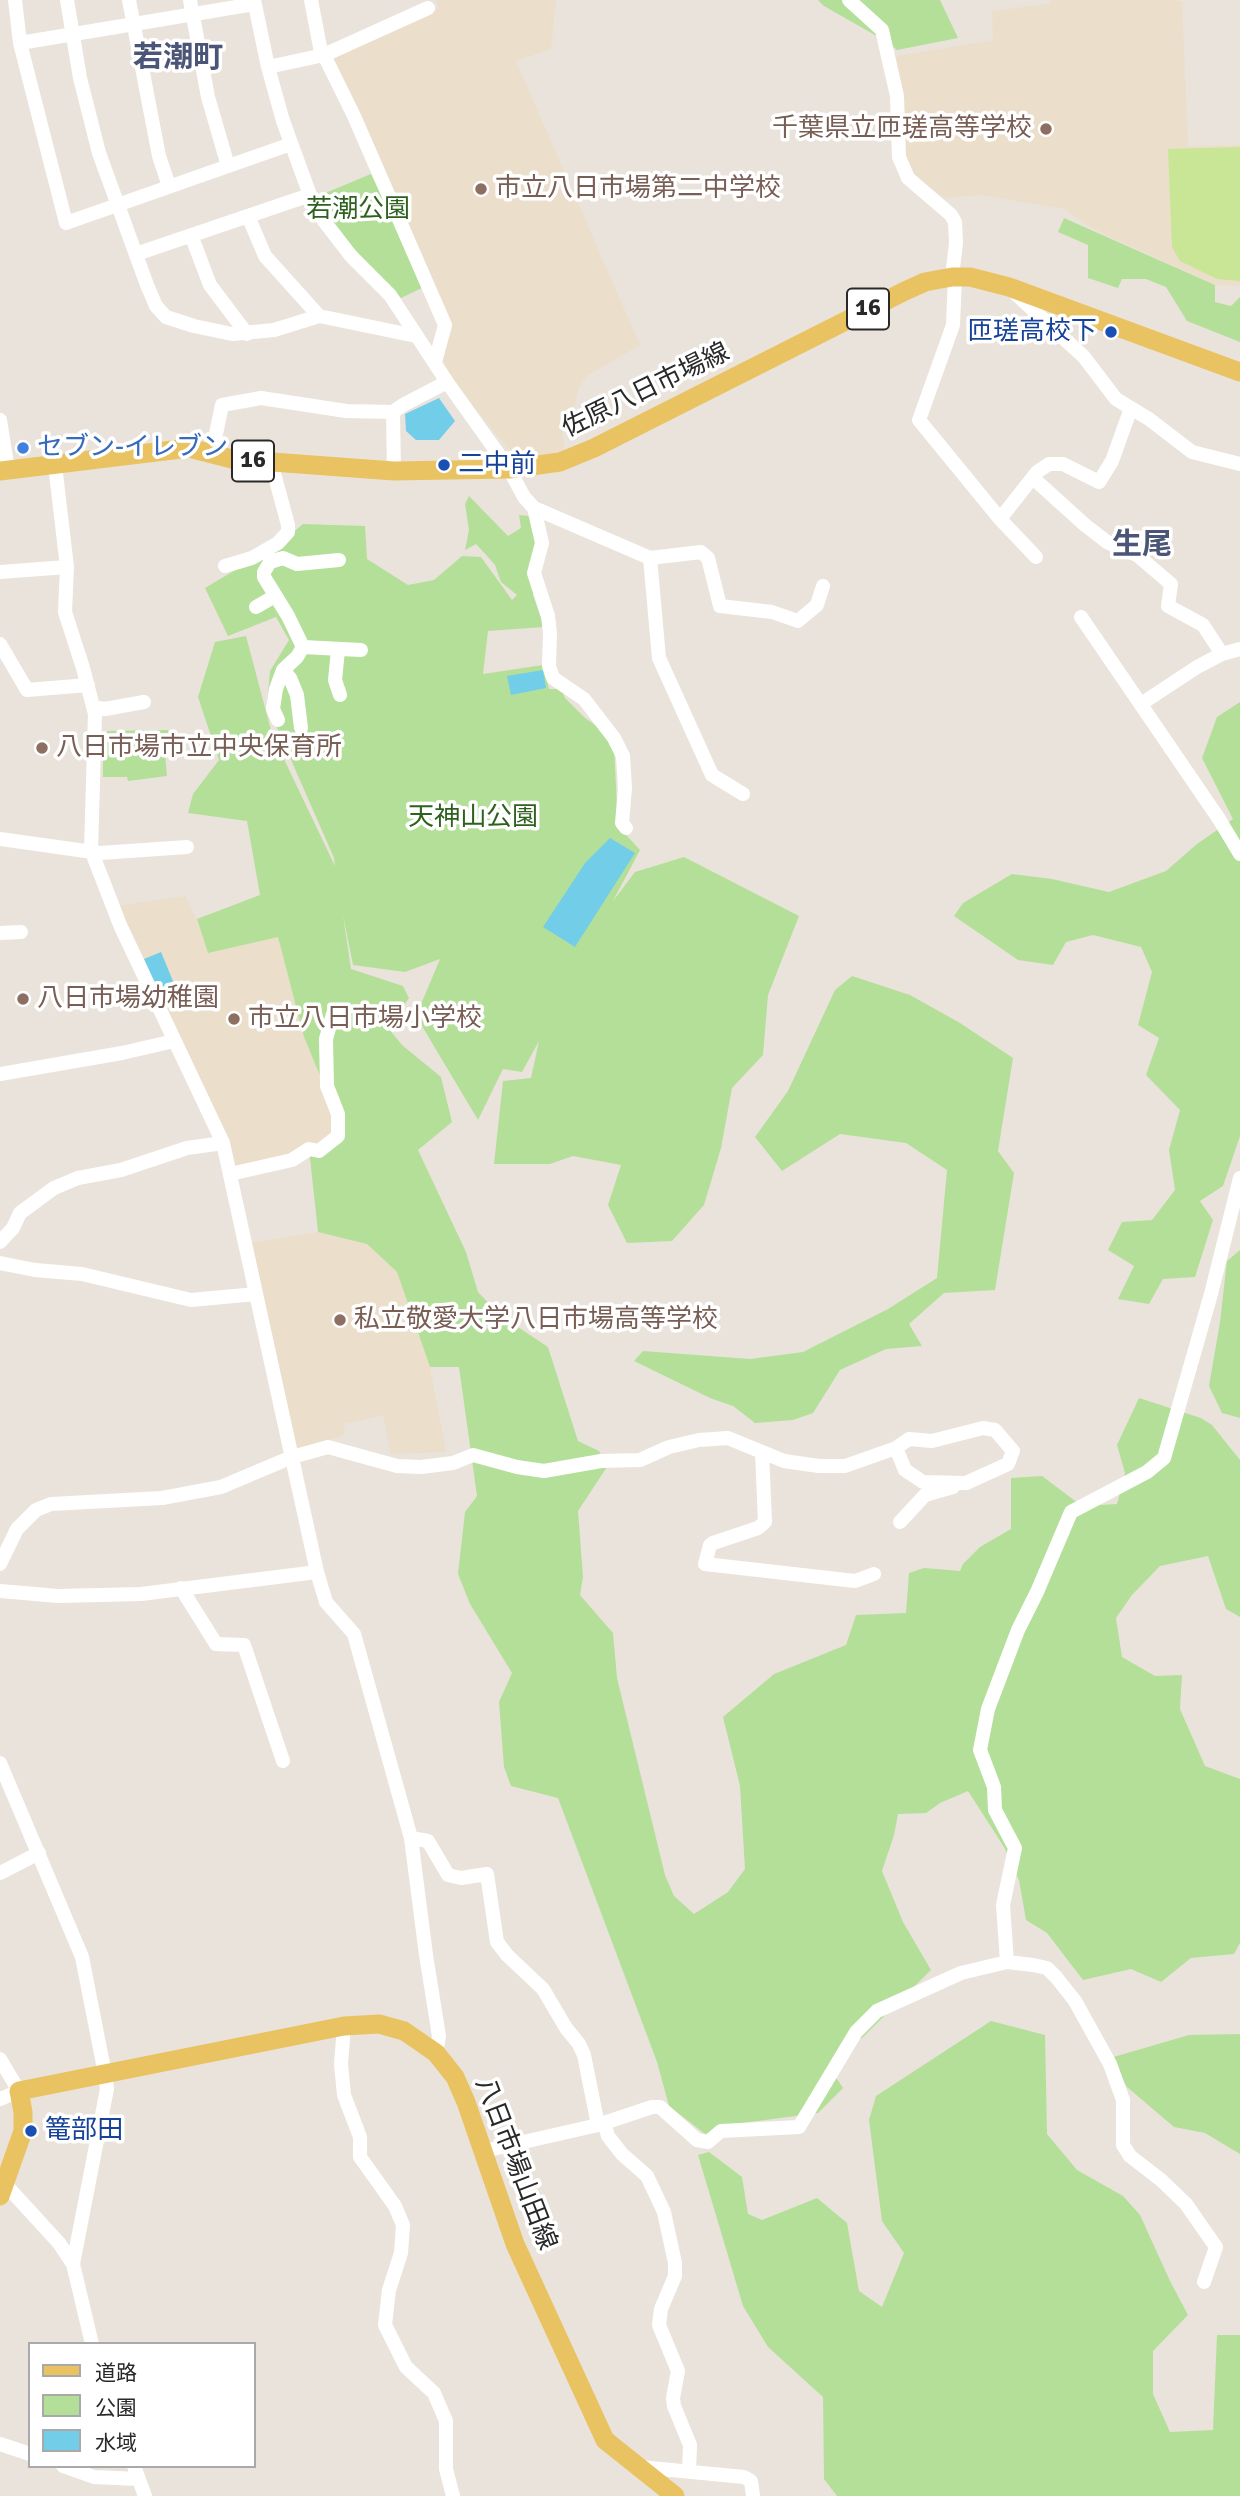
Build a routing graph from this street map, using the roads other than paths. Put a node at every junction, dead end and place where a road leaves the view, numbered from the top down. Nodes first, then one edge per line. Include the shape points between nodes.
1 (15, 0) edge
2 (67, 0) edge
3 (128, 0) edge
4 (311, 0) edge
5 (849, 0) edge
6 (254, 2) edge
7 (191, 7) edge
8 (428, 8) dead end
9 (132, 23) junction
10 (72, 33) junction
11 (20, 43) junction
12 (324, 55) junction
13 (268, 67) junction
14 (291, 145) junction
15 (228, 166) junction
16 (169, 186) junction
17 (310, 195) junction
18 (117, 204) junction
19 (247, 216) junction
20 (191, 235) junction
21 (136, 254) junction
22 (953, 277) junction
23 (1009, 287) junction
24 (319, 316) junction
25 (247, 334) junction
26 (416, 336) junction
27 (435, 362) junction
28 (1240, 372) edge
29 (447, 382) junction
30 (1131, 408) junction
31 (393, 412) junction
32 (0, 419) edge
33 (212, 453) junction
34 (271, 462) junction
35 (1240, 464) edge
36 (55, 465) junction
37 (509, 469) junction
38 (4, 470) edge
39 (394, 471) junction
40 (1033, 478) junction
41 (534, 508) junction
42 (1000, 519) junction
43 (1035, 557) dead end
44 (253, 558) junction
45 (650, 558) junction
46 (339, 560) dead end
47 (225, 566) dead end
48 (67, 567) junction
49 (0, 572) edge
50 (264, 572) junction
51 (823, 586) dead end
52 (275, 596) junction
53 (256, 607) dead end
54 (1081, 617) dead end
55 (0, 644) edge
56 (303, 647) junction
57 (1240, 649) edge
58 (338, 650) junction
59 (361, 650) dead end
60 (1222, 654) junction
61 (283, 670) junction
62 (88, 685) junction
63 (340, 695) dead end
64 (144, 702) dead end
65 (1141, 704) junction
66 (93, 707) junction
67 (278, 720) dead end
68 (301, 728) dead end
69 (743, 794) dead end
70 (626, 828) dead end
71 (0, 839) edge
72 (187, 847) dead end
73 (91, 850) junction
74 (1240, 855) edge
75 (22, 932) dead end
76 (0, 933) edge
77 (343, 1013) dead end
78 (174, 1041) junction
79 (0, 1073) edge
80 (223, 1143) junction
81 (230, 1174) junction
82 (1240, 1178) edge
83 (0, 1242) edge
84 (0, 1263) edge
85 (256, 1294) junction
86 (897, 1448) junction
87 (762, 1452) junction
88 (292, 1457) junction
89 (966, 1483) junction
90 (901, 1522) dead end
91 (0, 1564) edge
92 (317, 1572) junction
93 (874, 1574) dead end
94 (181, 1588) junction
95 (0, 1591) edge
96 (283, 1760) dead end
97 (0, 1763) edge
98 (411, 1838) junction
99 (39, 1853) junction
100 (0, 1874) edge
101 (1007, 1962) junction
102 (344, 2026) junction
103 (436, 2053) junction
104 (0, 2059) edge
105 (105, 2074) junction
106 (19, 2091) junction
107 (0, 2099) edge
108 (601, 2124) junction
109 (484, 2151) junction
110 (3, 2182) edge
111 (74, 2264) junction
112 (1204, 2282) dead end
113 (92, 2342) edge
114 (0, 2444) edge
115 (28, 2453) edge
116 (638, 2467) junction
117 (69, 2468) edge
118 (689, 2471) junction
119 (136, 2472) edge
120 (145, 2496) edge
121 (453, 2496) edge
122 (675, 2496) edge
123 (753, 2496) edge

1 - 11 street
2 - 10 street
3 - 9 street
4 - 12 street
5 - 22 street via 882,30 897,96 899,157 908,178 955,222
6 - 7 street
6 - 13 street
7 - 9 street
7 - 15 street via 208,97
8 - 12 street
9 - 10 street
9 - 16 street
10 - 11 street
10 - 18 street via 91,124
11 - 18 street via 66,223
12 - 13 street
12 - 27 street via 445,325
13 - 14 street
14 - 15 street
14 - 17 street
15 - 16 street
16 - 18 street
17 - 19 street
17 - 26 street via 324,221 390,295
18 - 21 street
19 - 20 street
19 - 24 street via 265,256
20 - 21 street
20 - 25 street via 210,285
21 - 25 street via 156,306 166,317 186,325
22 - 23 main road, 佐原八日市場線 / 16
22 - 37 main road, 佐原八日市場線 / 16 via 905,291 594,448 560,462
22 - 42 street via 953,325 919,420
23 - 28 main road, 佐原八日市場線 / 16
23 - 30 street
24 - 25 street
24 - 26 street
26 - 27 street
27 - 29 street
29 - 31 street
29 - 37 street
30 - 35 street via 1192,452
30 - 40 street via 1112,461 1099,482 1056,463 1042,467
31 - 33 street via 346,411 261,398 222,405
31 - 39 street
32 - 38 street
33 - 34 main road, 佐原八日市場線 / 16
33 - 36 main road, 佐原八日市場線 / 16 via 189,448
34 - 39 main road, 佐原八日市場線 / 16
34 - 44 street via 288,532
36 - 38 main road, 佐原八日市場線 / 16
36 - 48 street
37 - 39 main road, 佐原八日市場線 / 16
37 - 41 street
40 - 42 street
40 - 60 street via 1107,542 1137,555 1171,584 1168,606 1203,625
41 - 45 street
41 - 70 street via 542,543 534,573 548,616 549,666 553,678 594,711 623,756 622,823
42 - 43 street
44 - 47 street
44 - 50 street
45 - 51 street via 701,552 708,558 720,606 772,612 797,621 817,606
45 - 69 street via 659,658 712,775
46 - 50 street via 297,564 283,558 270,562
48 - 49 street
48 - 62 street via 65,612
50 - 52 street
52 - 53 street
52 - 56 street
54 - 65 street
55 - 62 street via 27,690
56 - 58 street
56 - 61 street
57 - 60 street
58 - 59 street
58 - 63 street via 335,680
60 - 65 street
61 - 67 street via 273,709
61 - 68 street via 297,695
62 - 66 street
64 - 66 street
65 - 74 street
66 - 73 street
71 - 73 street
72 - 73 street
73 - 78 street
75 - 76 street
77 - 81 street via 332,1014 326,1039 327,1086 338,1114 338,1136 319,1151 309,1149 292,1160
78 - 79 street
78 - 80 street
80 - 81 street
80 - 83 street via 187,1148 54,1188 20,1213
81 - 85 street
82 - 101 street via 1164,1458 1147,1472 1071,1512 988,1709 980,1750 994,1787 995,1810 1015,1848 1003,1905
84 - 85 street via 82,1274 191,1300
85 - 88 street
86 - 87 street via 845,1466 784,1461
86 - 89 street via 905,1470 923,1482
86 - 89 street via 909,1439 932,1441 983,1428 995,1430 1013,1451 1008,1464
87 - 88 street via 728,1438 699,1440 640,1460 544,1471 473,1455 453,1464 421,1466 397,1465 328,1447
87 - 93 street via 765,1522 710,1545 705,1564 855,1581
88 - 91 street via 221,1487 162,1498 51,1504 36,1510 17,1529
88 - 92 street
89 - 90 street via 925,1495
92 - 94 street
92 - 98 street via 326,1602 354,1634
94 - 95 street via 58,1596
94 - 96 street via 216,1644 244,1645
97 - 99 street
98 - 103 street via 439,2036
98 - 108 street via 428,1841 448,1875 487,1874 497,1942 543,1989 579,2044
99 - 100 street
99 - 105 street via 82,1957
101 - 108 street via 961,1973 877,2011 856,2032 799,2127 721,2131 708,2142 698,2140 660,2107
101 - 112 street via 1047,1969 1075,2001 1124,2100 1123,2145 1186,2204 1216,2247
102 - 103 main road, 八日市場山田線 via 390,2027
102 - 105 main road, 八日市場山田線
102 - 121 street via 344,2095 360,2137 360,2157 404,2224 401,2253 388,2290 385,2325 406,2367 434,2392 446,2421 446,2469
103 - 109 main road, 八日市場山田線 via 455,2077
104 - 106 street
105 - 106 main road, 八日市場山田線
105 - 111 street via 107,2089
106 - 107 street
106 - 110 main road via 23,2131
108 - 109 street
108 - 118 street via 622,2154 647,2176 664,2212 675,2276 659,2325 678,2371 674,2406 690,2445
109 - 116 main road, 八日市場山田線 via 515,2244 605,2440
110 - 111 street
111 - 113 street
114 - 115 street
116 - 118 street
116 - 122 main road, 八日市場山田線
117 - 119 street via 94,2477
118 - 123 street via 744,2476 751,2481
119 - 120 street

